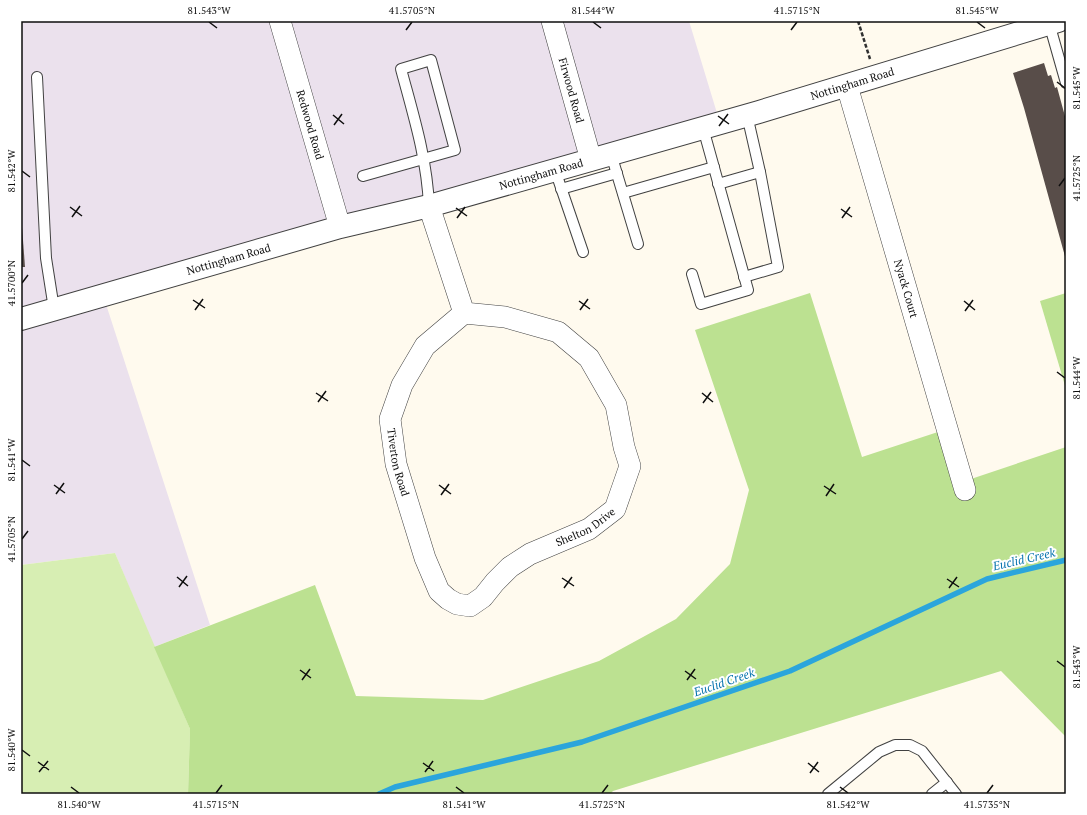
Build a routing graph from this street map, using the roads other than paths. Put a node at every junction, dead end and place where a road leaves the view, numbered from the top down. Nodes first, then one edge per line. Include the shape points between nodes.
1 (280, 21) edge
2 (552, 21) edge
3 (1054, 22) edge
4 (36, 77) dead end
5 (1066, 83) edge
6 (847, 86) junction
7 (747, 115) junction
8 (703, 128) junction
9 (424, 159) junction
10 (607, 162) junction
11 (714, 167) junction
12 (760, 172) junction
13 (363, 176) dead end
14 (558, 179) junction
15 (718, 184) junction
16 (623, 193) junction
17 (430, 206) junction
18 (340, 227) junction
19 (638, 244) dead end
20 (583, 252) dead end
21 (692, 274) dead end
22 (744, 277) junction
23 (54, 309) junction
24 (464, 313) junction
25 (21, 319) edge
26 (965, 490) dead end
27 (470, 606) joint
28 (946, 782) junction
29 (828, 794) edge
30 (932, 794) edge
31 (956, 794) edge

1 - 18 street, Redwood Road
2 - 10 street, Firwood Road
3 - 5 lane
3 - 6 street, Nottingham Road
4 - 23 lane via 46,258
6 - 7 street, Nottingham Road
6 - 26 street, Nyack Court
7 - 8 street, Nottingham Road
7 - 12 lane
8 - 10 street, Nottingham Road
8 - 11 lane
9 - 9 lane via 401,69 431,60 455,150
9 - 13 lane
9 - 17 lane
10 - 14 street, Nottingham Road
10 - 14 lane
10 - 16 lane
11 - 15 lane
11 - 16 lane
12 - 15 lane
12 - 22 lane via 778,267
14 - 17 street, Nottingham Road
14 - 20 lane
15 - 22 lane
16 - 19 lane
17 - 18 street, Nottingham Road
17 - 24 street
18 - 23 street, Nottingham Road
21 - 22 lane via 701,304 748,290
23 - 25 street, Nottingham Road
24 - 27 street, Tiverton Road via 425,346 402,384 390,418 396,464 425,558 439,591 457,604
24 - 27 street, Shelton Drive via 505,317 558,332 589,358 616,405 630,466 615,509 589,529 530,554 510,567 483,597
28 - 29 lane via 922,751 910,745 895,745 879,752
28 - 30 lane
28 - 31 lane

